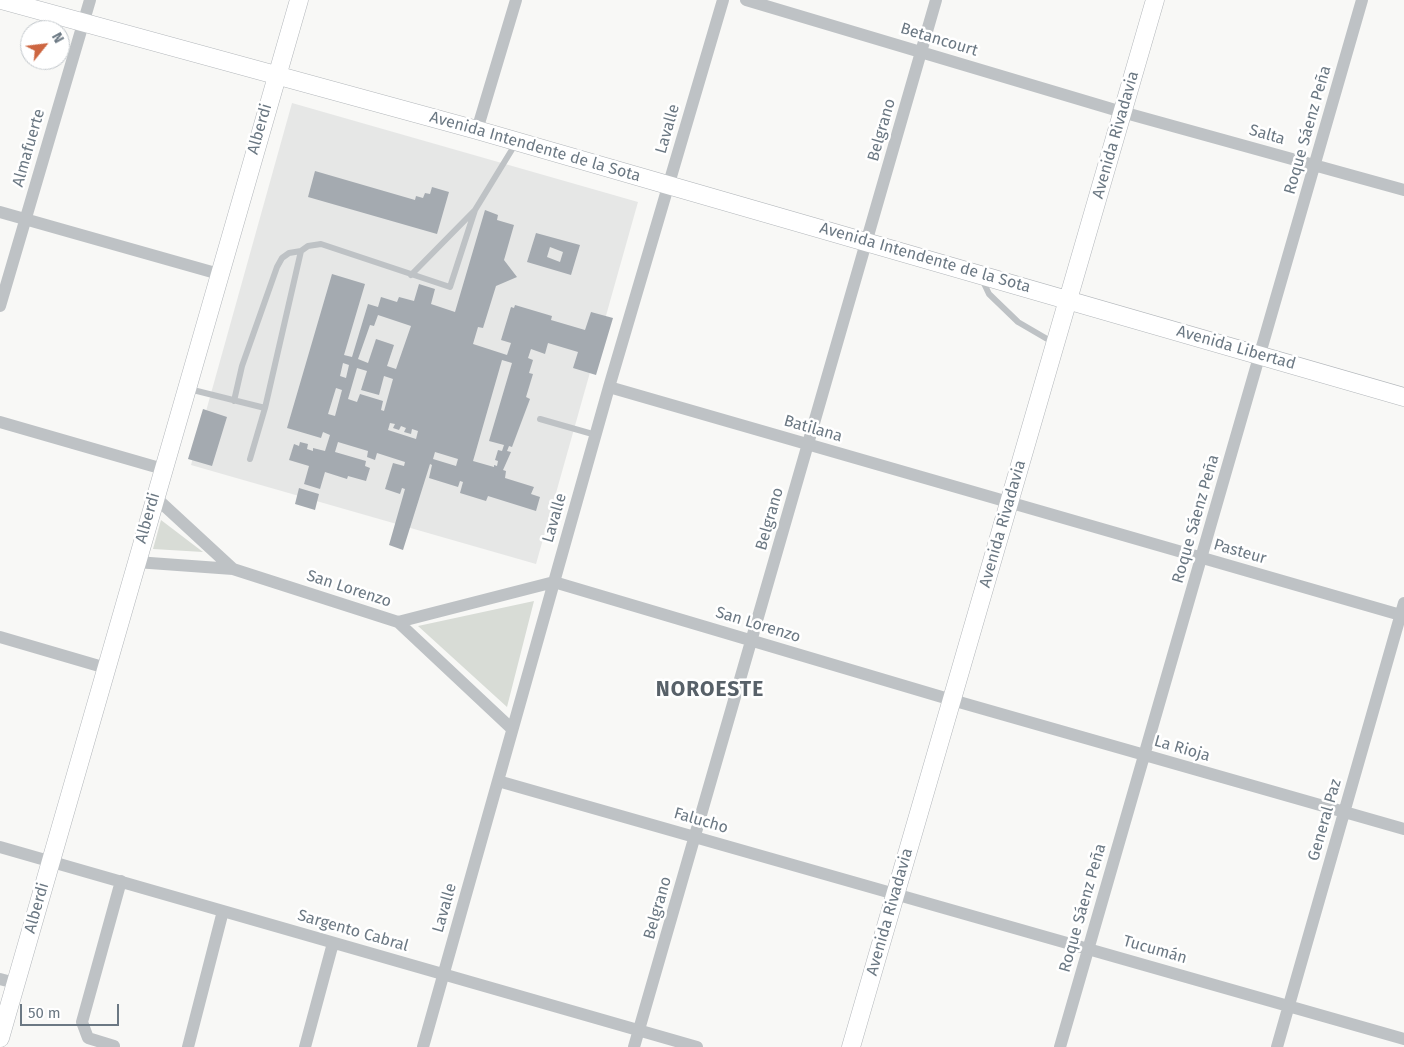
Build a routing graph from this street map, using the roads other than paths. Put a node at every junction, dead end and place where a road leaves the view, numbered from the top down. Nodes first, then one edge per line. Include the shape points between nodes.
1 (1, 0) edge
2 (90, 0) edge
3 (299, 0) edge
4 (516, 0) edge
5 (723, 0) edge
6 (746, 0) edge
7 (936, 0) edge
8 (1155, 0) edge
9 (1362, 0) edge
10 (83, 24) junction
11 (921, 52) junction
12 (276, 75) junction
13 (1122, 112) junction
14 (477, 130) junction
15 (516, 142) junction
16 (1314, 165) junction
17 (669, 185) junction
18 (1404, 190) edge
19 (475, 210) junction
20 (0, 212) edge
21 (25, 220) junction
22 (867, 242) junction
23 (301, 251) junction
24 (218, 274) junction
25 (980, 274) junction
26 (411, 275) junction
27 (1068, 299) junction
28 (0, 306) edge
29 (1055, 344) junction
30 (1260, 355) junction
31 (609, 387) junction
32 (186, 388) junction
33 (1404, 397) edge
34 (234, 401) junction
35 (265, 408) junction
36 (540, 420) dead end
37 (0, 422) edge
38 (596, 435) junction
39 (808, 445) junction
40 (250, 459) dead end
41 (163, 469) junction
42 (155, 497) junction
43 (1009, 503) junction
44 (1201, 558) junction
45 (136, 562) junction
46 (233, 569) junction
47 (554, 582) junction
48 (1403, 611) edge
49 (398, 622) junction
50 (0, 637) edge
51 (752, 640) junction
52 (106, 668) junction
53 (952, 700) junction
54 (512, 729) junction
55 (1144, 755) junction
56 (498, 781) junction
57 (1344, 812) junction
58 (1404, 829) edge
59 (695, 836) junction
60 (0, 847) edge
61 (50, 861) junction
62 (121, 881) junction
63 (896, 893) junction
64 (222, 911) junction
65 (333, 942) junction
66 (1089, 948) junction
67 (443, 974) junction
68 (8, 981) edge
69 (1288, 1006) junction
70 (639, 1030) junction
71 (0, 1038) edge
72 (1404, 1039) edge
73 (114, 1046) dead end
74 (188, 1047) edge
75 (305, 1047) edge
76 (423, 1047) edge
77 (634, 1047) edge
78 (697, 1047) edge
79 (851, 1047) edge
80 (1060, 1047) edge
81 (1277, 1047) edge

1 - 10 main road, Avenida Intendente de la Sota
2 - 10 street, Almafuerte
3 - 12 main road, Alberdi
4 - 14 street
5 - 17 street, Lavalle
6 - 11 street, Betancourt
7 - 11 street, Belgrano
8 - 13 main road, Avenida Rivadavia
9 - 16 street, Roque Sáenz Peña
10 - 12 main road, Avenida Intendente de la Sota
10 - 21 street, Almafuerte
11 - 13 street, Betancourt
11 - 22 street, Belgrano
12 - 14 main road, Avenida Intendente de la Sota
12 - 24 main road, Alberdi
13 - 16 street, Salta
13 - 27 main road, Avenida Rivadavia
14 - 15 main road, Avenida Intendente de la Sota
15 - 17 main road, Avenida Intendente de la Sota
15 - 19 lane
16 - 18 street, Salta
16 - 30 street, Roque Sáenz Peña
17 - 22 main road, Avenida Intendente de la Sota
17 - 31 street, Lavalle
19 - 26 lane
19 - 26 lane via 450,287
20 - 21 street
21 - 24 street
21 - 28 street, Almafuerte
22 - 25 main road, Avenida Intendente de la Sota
22 - 39 street, Belgrano
23 - 26 lane via 321,244
23 - 34 lane via 289,253 277,267 242,366
23 - 35 lane
24 - 32 main road, Alberdi
25 - 27 main road, Avenida Intendente de la Sota
25 - 29 lane via 989,294 1018,322
27 - 29 main road, Avenida Rivadavia
27 - 30 main road, Avenida Libertad
29 - 43 main road, Avenida Rivadavia
30 - 33 main road, Avenida Libertad
30 - 44 street, Roque Sáenz Peña
31 - 38 street, Lavalle
31 - 39 street, Batilana
32 - 34 lane
32 - 41 main road, Alberdi
34 - 35 lane
35 - 40 lane
36 - 38 lane
37 - 41 street
38 - 47 street, Lavalle
39 - 43 street, Batilana
39 - 51 street, Belgrano
41 - 42 main road, Alberdi
42 - 45 main road, Alberdi
42 - 46 street
43 - 44 street, Pasteur
43 - 53 main road, Avenida Rivadavia
44 - 48 street, Pasteur
44 - 55 street, Roque Sáenz Peña
45 - 46 street, San Lorenzo
45 - 52 main road, Alberdi
46 - 49 street, San Lorenzo
47 - 49 street
47 - 51 street, San Lorenzo
47 - 54 street, Lavalle
48 - 57 street, General Paz
49 - 54 street, San Lorenzo
50 - 52 street
51 - 53 street, San Lorenzo
51 - 59 street, Belgrano
52 - 61 main road, Alberdi
53 - 55 street, La Rioja
53 - 63 main road, Avenida Rivadavia
54 - 56 street, Lavalle
55 - 57 street, La Rioja
55 - 66 street, Roque Sáenz Peña
56 - 59 street, Falucho
56 - 67 street, Lavalle
57 - 58 street, La Rioja
57 - 69 street, General Paz
59 - 63 street, Falucho
59 - 70 street, Belgrano
60 - 61 street, Sargento Cabral
61 - 62 street, Sargento Cabral
61 - 68 main road, Alberdi
62 - 64 street, Sargento Cabral
62 - 73 street via 82,1022 88,1038
63 - 66 street, Tucumán
63 - 79 main road, Avenida Rivadavia
64 - 65 street, Sargento Cabral
64 - 74 street
65 - 67 street, Sargento Cabral
65 - 75 street
66 - 69 street, Tucumán
66 - 80 street, Roque Sáenz Peña
67 - 70 street, Sargento Cabral
67 - 76 street, Lavalle
68 - 71 main road, Alberdi
69 - 72 street, Tucumán
69 - 81 street, General Paz
70 - 77 street, Belgrano
70 - 78 street, Sargento Cabral

